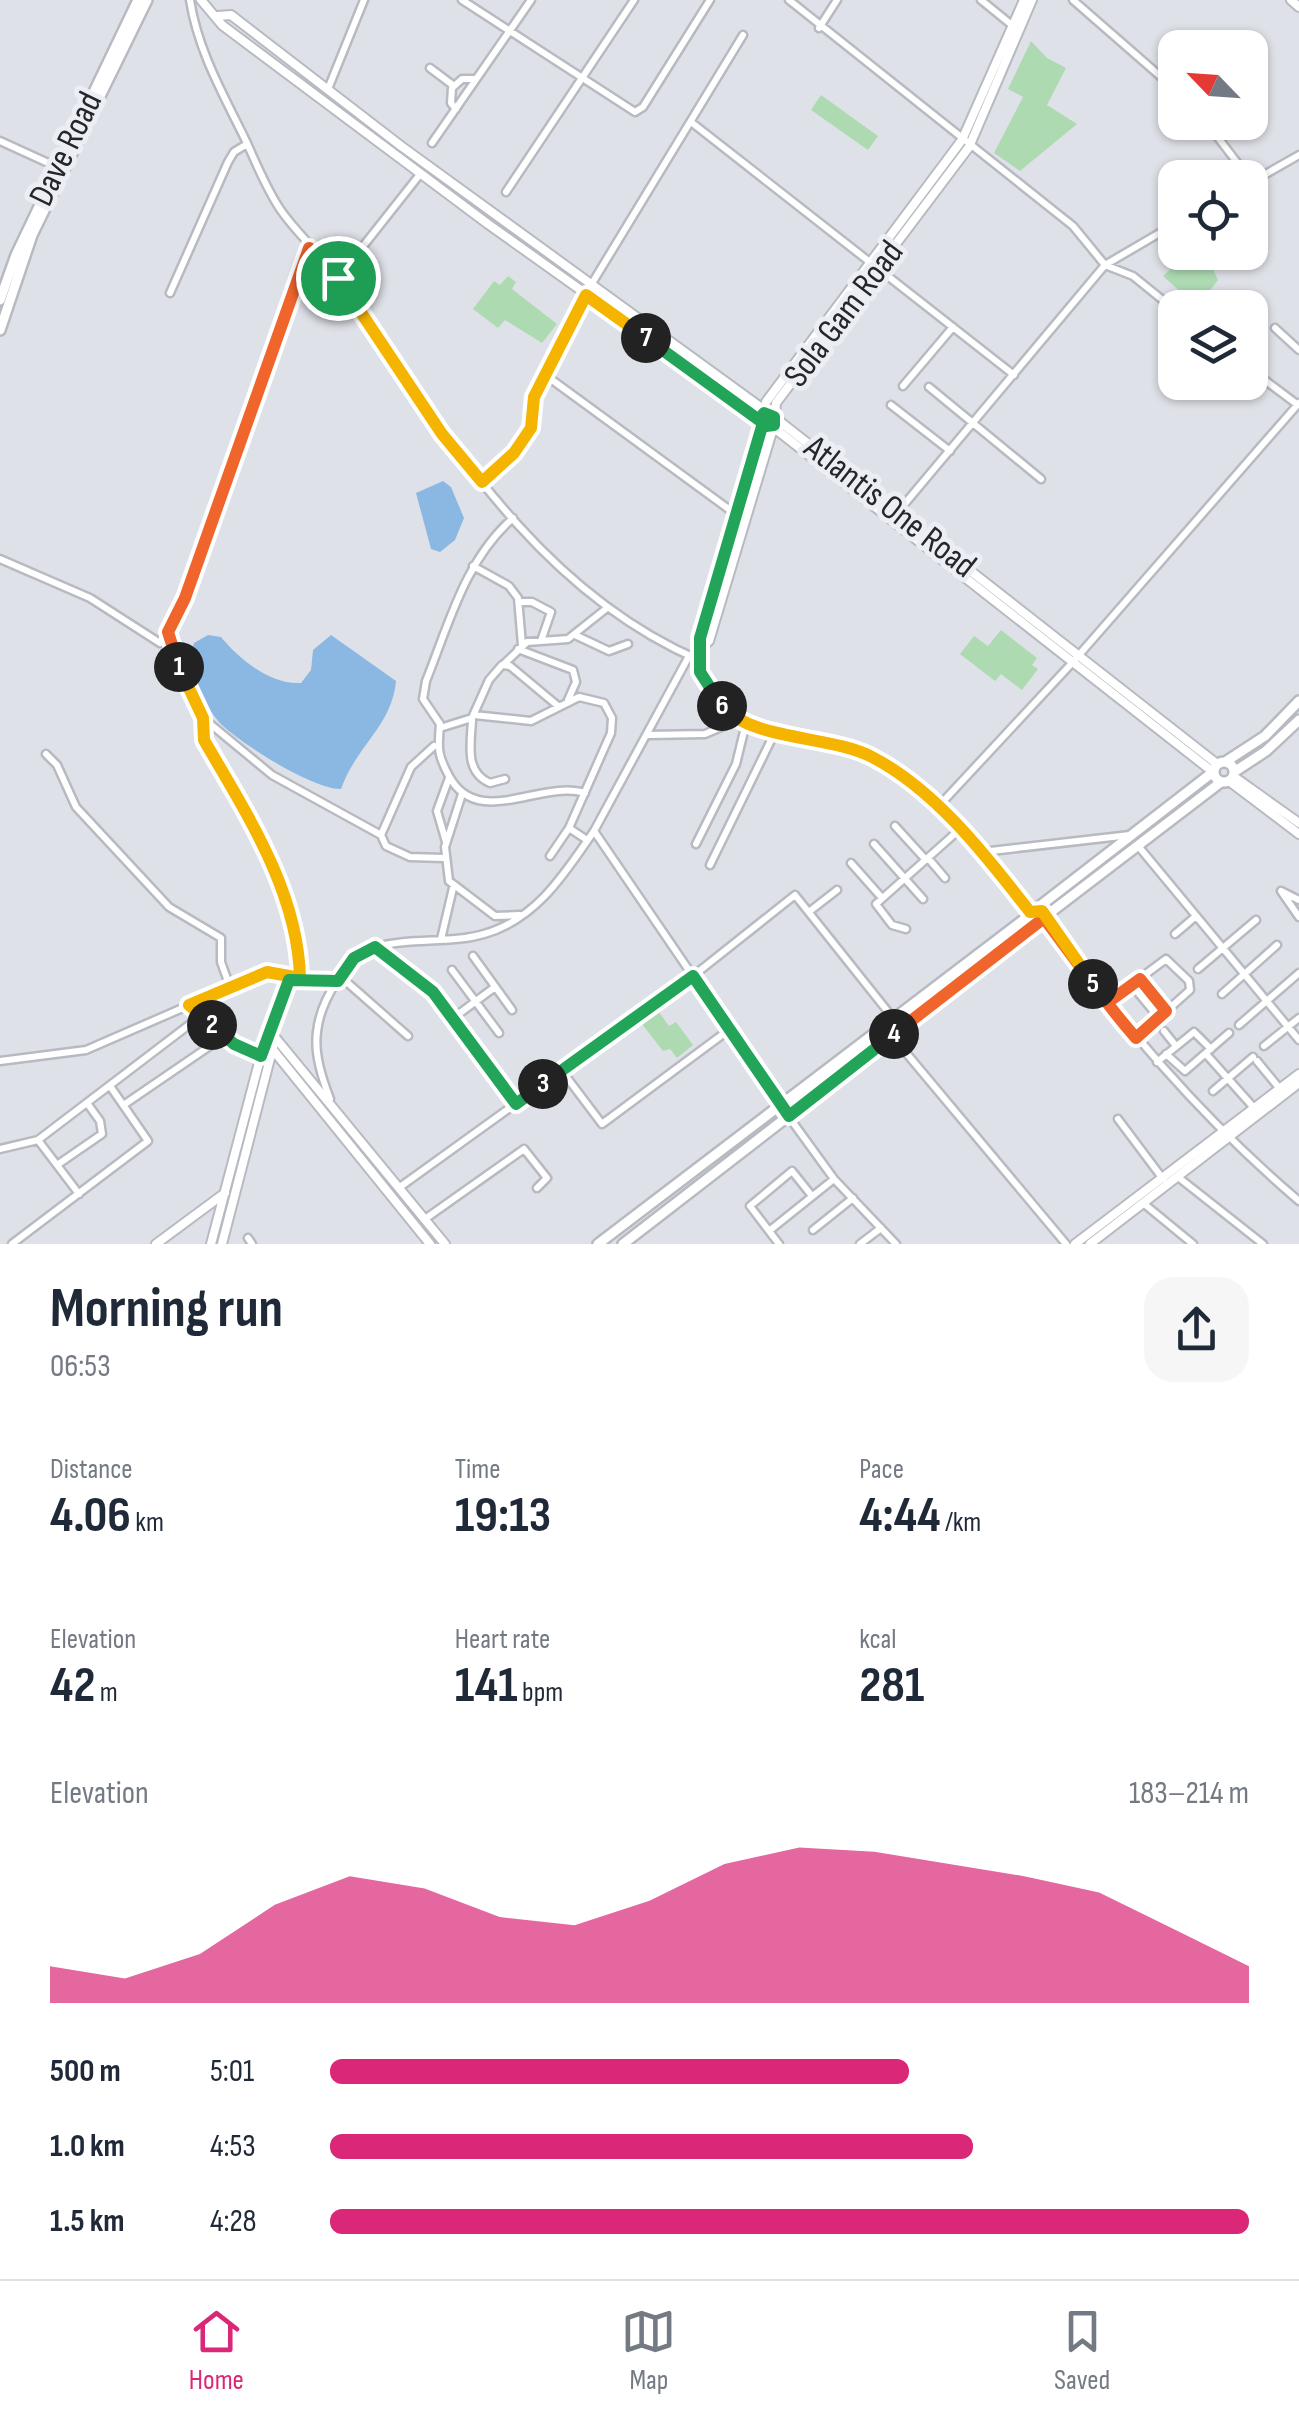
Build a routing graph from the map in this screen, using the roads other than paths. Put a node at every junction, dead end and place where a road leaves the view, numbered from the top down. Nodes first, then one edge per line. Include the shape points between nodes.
1 (138, 0) edge
2 (146, 0) edge
3 (190, 0) edge
4 (201, 0) edge
5 (364, 0) edge
6 (462, 0) edge
7 (531, 0) edge
8 (634, 0) edge
9 (710, 0) edge
10 (790, 0) edge
11 (837, 0) edge
12 (981, 0) edge
13 (1024, 0) edge
14 (1032, 0) edge
15 (1073, 0) edge
16 (1291, 0) edge
17 (212, 4) edge
18 (1299, 7) edge
19 (218, 16) junction
20 (1013, 26) junction
21 (820, 28) junction
22 (509, 32) junction
23 (743, 36) dead end
24 (430, 68) dead end
25 (1158, 73) edge
26 (476, 79) junction
27 (580, 80) junction
28 (454, 86) junction
29 (328, 89) junction
30 (456, 109) junction
31 (691, 122) junction
32 (0, 140) edge
33 (1220, 140) edge
34 (432, 143) dead end
35 (248, 144) junction
36 (966, 144) junction
37 (1299, 155) edge
38 (1235, 160) edge
39 (57, 168) junction
40 (1268, 171) edge
41 (421, 173) junction
42 (506, 192) dead end
43 (1158, 234) edge
44 (309, 248) junction
45 (870, 260) junction
46 (1106, 265) junction
47 (879, 267) junction
48 (338, 278) junction
49 (591, 285) junction
50 (170, 293) dead end
51 (586, 295) junction
52 (1158, 297) edge
53 (0, 300) edge
54 (953, 327) junction
55 (1276, 328) dead end
56 (0, 330) edge
57 (1299, 350) edge
58 (1014, 375) junction
59 (548, 378) junction
60 (1268, 382) edge
61 (904, 386) dead end
62 (929, 388) dead end
63 (891, 405) dead end
64 (1299, 405) edge
65 (767, 418) junction
66 (973, 424) junction
67 (772, 427) junction
68 (950, 451) junction
69 (1041, 479) dead end
70 (482, 482) junction
71 (897, 513) junction
72 (514, 518) junction
73 (741, 518) junction
74 (0, 559) edge
75 (473, 566) junction
76 (520, 602) junction
77 (608, 608) junction
78 (168, 632) junction
79 (575, 634) junction
80 (541, 641) junction
81 (628, 644) dead end
82 (520, 647) junction
83 (1080, 654) junction
84 (689, 656) junction
85 (699, 660) junction
86 (1072, 663) junction
87 (504, 664) junction
88 (568, 701) junction
89 (1299, 701) edge
90 (558, 706) junction
91 (473, 717) junction
92 (203, 718) junction
93 (1299, 720) edge
94 (742, 722) junction
95 (440, 728) junction
96 (776, 730) junction
97 (648, 735) junction
98 (435, 746) junction
99 (46, 754) dead end
100 (1219, 766) junction
101 (449, 777) junction
102 (1229, 778) junction
103 (505, 779) dead end
104 (585, 793) junction
105 (462, 794) junction
106 (937, 808) junction
107 (1299, 823) edge
108 (895, 826) dead end
109 (570, 828) junction
110 (959, 830) junction
111 (594, 831) junction
112 (382, 834) junction
113 (1136, 834) junction
114 (1299, 834) edge
115 (588, 840) junction
116 (446, 842) junction
117 (696, 844) dead end
118 (874, 844) dead end
119 (1139, 848) junction
120 (982, 852) junction
121 (550, 856) dead end
122 (444, 858) junction
123 (927, 858) junction
124 (851, 863) dead end
125 (710, 865) dead end
126 (904, 878) junction
127 (945, 878) dead end
128 (454, 888) junction
129 (836, 890) dead end
130 (882, 898) junction
131 (923, 899) dead end
132 (1299, 900) edge
133 (810, 911) junction
134 (1032, 912) junction
135 (524, 915) junction
136 (1196, 916) junction
137 (1299, 916) edge
138 (1041, 920) junction
139 (1256, 920) dead end
140 (906, 929) dead end
141 (1175, 934) dead end
142 (441, 938) junction
143 (1277, 945) dead end
144 (375, 947) junction
145 (1223, 948) junction
146 (473, 956) dead end
147 (1198, 969) dead end
148 (452, 970) dead end
149 (1299, 973) edge
150 (1244, 974) junction
151 (291, 976) junction
152 (693, 976) junction
153 (340, 979) junction
154 (1140, 979) junction
155 (1132, 985) junction
156 (230, 987) junction
157 (495, 987) junction
158 (1222, 994) dead end
159 (1266, 1001) junction
160 (476, 1002) junction
161 (1107, 1003) junction
162 (189, 1005) junction
163 (512, 1010) dead end
164 (1166, 1011) junction
165 (202, 1015) junction
166 (893, 1018) junction
167 (1159, 1018) junction
168 (1299, 1018) edge
169 (452, 1019) junction
170 (1239, 1025) dead end
171 (1288, 1027) junction
172 (730, 1029) junction
173 (268, 1030) junction
174 (1164, 1032) dead end
175 (1230, 1032) dead end
176 (499, 1033) dead end
177 (408, 1036) dead end
178 (892, 1036) junction
179 (224, 1037) junction
180 (276, 1038) junction
181 (1136, 1038) junction
182 (265, 1040) junction
183 (1299, 1040) edge
184 (1176, 1046) junction
185 (1264, 1046) dead end
186 (273, 1049) junction
187 (1208, 1051) junction
188 (1166, 1054) junction
189 (261, 1056) junction
190 (0, 1061) edge
191 (1157, 1062) junction
192 (562, 1070) junction
193 (1299, 1074) edge
194 (1228, 1078) junction
195 (1299, 1084) edge
196 (110, 1086) junction
197 (1280, 1088) junction
198 (1213, 1091) dead end
199 (330, 1099) junction
200 (87, 1103) junction
201 (125, 1104) junction
202 (516, 1104) junction
203 (780, 1104) junction
204 (1254, 1109) junction
205 (789, 1116) junction
206 (1118, 1119) dead end
207 (1225, 1138) junction
208 (38, 1140) junction
209 (0, 1149) edge
210 (57, 1164) junction
211 (1178, 1177) junction
212 (834, 1178) junction
213 (1163, 1179) junction
214 (400, 1187) junction
215 (536, 1188) dead end
216 (225, 1193) junction
217 (79, 1194) junction
218 (812, 1196) junction
219 (853, 1198) junction
220 (1299, 1200) edge
221 (1143, 1203) junction
222 (425, 1219) junction
223 (881, 1228) junction
224 (813, 1230) dead end
225 (769, 1231) junction
226 (12, 1244) edge
227 (156, 1244) edge
228 (212, 1244) edge
229 (222, 1244) edge
230 (430, 1244) edge
231 (444, 1244) edge
232 (598, 1244) edge
233 (622, 1244) edge
234 (780, 1244) edge
235 (860, 1244) edge
236 (896, 1244) edge
237 (1066, 1244) edge
238 (1075, 1244) edge
239 (1090, 1244) edge
240 (1193, 1244) edge
241 (1263, 1244) edge

1 - 39 main road, Dave Road
2 - 56 main road via 32,234
3 - 35 street via 202,51
4 - 17 street, Atlantis One Road
5 - 29 street
6 - 22 street
7 - 22 street
8 - 27 street
9 - 27 street via 634,112
10 - 21 street
11 - 21 street
12 - 20 street
13 - 20 street, Sola Gam Road
14 - 36 street, Sola Gam Road
15 - 25 street
16 - 18 street
17 - 19 street, Atlantis One Road
19 - 29 street, Atlantis One Road via 231,16
19 - 41 street, Atlantis One Road
20 - 36 street, Sola Gam Road
21 - 36 street
22 - 26 street
22 - 27 street
23 - 31 street
24 - 28 street
26 - 28 street
26 - 30 street
27 - 42 street
28 - 30 street
29 - 49 street, Atlantis One Road
30 - 34 street
31 - 45 street
31 - 49 street
32 - 39 street
33 - 38 street
35 - 44 street via 276,204
35 - 50 street via 228,162
36 - 45 street, Sola Gam Road
36 - 46 street via 1072,226
36 - 47 street, Sola Gam Road
37 - 40 street
39 - 53 main road, Dave Road
41 - 48 street
41 - 51 street, Atlantis One Road
43 - 46 street
44 - 48 street
44 - 78 street
45 - 47 street
45 - 65 street, Sola Gam Road via 766,402
46 - 52 street
46 - 58 street
47 - 54 street
47 - 65 street, Sola Gam Road
48 - 70 street
49 - 65 street, Atlantis One Road
51 - 59 street
51 - 65 street, Atlantis One Road
54 - 58 street
54 - 61 street
55 - 57 street
58 - 66 street
59 - 70 street via 534,397 531,428
59 - 73 street
60 - 64 street
62 - 66 street
63 - 68 street
64 - 83 street
65 - 67 street, Atlantis One Road
65 - 71 street, Atlantis One Road
65 - 73 street, Sola Gam Road
66 - 68 street
66 - 69 street
67 - 73 street, Sola Gam Road
67 - 86 street, Atlantis One Road
68 - 71 street
70 - 72 street
71 - 83 street, Atlantis One Road
72 - 75 street
72 - 77 street
73 - 85 street, Sola Gam Road
74 - 78 street via 90,598 160,643
75 - 76 street via 508,586
75 - 95 street via 423,692
76 - 80 street via 551,612
76 - 82 street
77 - 79 street
77 - 84 street
78 - 92 street
79 - 80 street
79 - 81 street via 614,652
80 - 82 street
82 - 87 street
82 - 88 street via 573,670
83 - 86 street
83 - 100 street, Atlantis One Road
84 - 85 street
84 - 97 street
85 - 94 street via 709,690
86 - 100 street, Atlantis One Road
86 - 106 street
87 - 90 street
87 - 91 street via 488,680
88 - 90 street
88 - 104 street via 591,696 612,718
89 - 100 main road via 1265,736
90 - 91 street via 531,721
91 - 95 street
91 - 103 street via 470,758 476,774 490,783
92 - 112 street via 280,780
92 - 151 street via 204,740 286,899 297,936
93 - 102 main road
94 - 96 street
94 - 97 street via 705,734
94 - 117 street via 736,764
95 - 98 street
96 - 106 street via 872,757
96 - 125 street
97 - 111 street
98 - 101 street
98 - 112 street via 412,768
99 - 156 street via 76,807 169,907 221,938
100 - 102 main road
100 - 102 main road
100 - 113 main road
101 - 105 street
101 - 116 street via 438,811
102 - 107 street
102 - 114 street
102 - 119 main road
104 - 105 street via 562,787 489,803
104 - 109 street
105 - 116 street
106 - 110 street
108 - 123 street
109 - 115 street
109 - 121 street
110 - 120 street
110 - 123 street
111 - 115 street
111 - 152 street
112 - 122 street via 386,846 401,854
113 - 120 street
113 - 134 main road
115 - 135 street via 576,862
116 - 122 street
118 - 126 street
119 - 136 street
119 - 138 main road
120 - 134 street
122 - 128 street
123 - 126 street
123 - 127 street
124 - 130 street
126 - 130 street
126 - 131 street
128 - 135 street via 495,916
128 - 142 street
129 - 133 street
130 - 140 street via 876,906 892,925
132 - 137 street via 1281,891
133 - 152 street via 795,895
133 - 166 street
134 - 138 main road
134 - 166 main road
135 - 142 street via 484,934
136 - 141 street
136 - 145 street
138 - 161 street
138 - 178 main road
139 - 145 street
142 - 144 street
143 - 150 street
144 - 153 street via 354,958
144 - 169 street via 421,980
145 - 147 street
145 - 150 street
146 - 157 street
148 - 160 street
149 - 159 street
150 - 158 street
150 - 159 street
151 - 153 street
151 - 156 street via 267,972
151 - 173 street
152 - 172 street
152 - 192 street
153 - 177 street
153 - 199 street via 316,1030
154 - 155 street
154 - 164 street
154 - 164 street via 1166,959 1189,980 1192,988
155 - 161 street
155 - 167 street
156 - 162 street
157 - 160 street
157 - 163 street
159 - 170 street
159 - 171 street
160 - 169 street
160 - 176 street
161 - 181 street
162 - 165 street
162 - 190 street via 86,1050
164 - 167 street
165 - 179 street
165 - 196 street
166 - 203 main road
167 - 181 street
168 - 171 street
169 - 202 street
171 - 183 street
171 - 185 street
172 - 192 street via 602,1124
172 - 203 street
173 - 180 street
173 - 182 street
174 - 184 street
175 - 187 street
178 - 205 main road
178 - 237 street
179 - 189 street
179 - 201 street
180 - 186 street
180 - 199 street
181 - 191 street
182 - 186 street
182 - 189 street
184 - 187 street via 1194,1032
184 - 188 street
186 - 229 street
186 - 230 street
187 - 188 street via 1183,1072
187 - 194 street
188 - 191 street
189 - 216 street
191 - 207 street
192 - 202 street
193 - 197 street
194 - 197 street via 1255,1059
194 - 198 street
194 - 204 street
195 - 207 street
196 - 200 street
196 - 201 street
197 - 204 street
199 - 214 street
200 - 208 street
200 - 210 street via 102,1134
201 - 217 street via 148,1141
202 - 214 street
203 - 205 street
203 - 232 main road
204 - 207 street
205 - 212 street
205 - 233 main road
206 - 213 street
207 - 211 street
207 - 213 street
207 - 220 street
208 - 209 street
208 - 210 street
210 - 217 street
211 - 221 street
211 - 241 street
212 - 218 street
212 - 219 street
213 - 238 street
214 - 222 street
215 - 222 street via 548,1178 522,1149
216 - 227 street
216 - 228 street
217 - 226 street
218 - 225 street
218 - 225 street via 792,1171 750,1206
219 - 223 street
219 - 224 street
221 - 239 street
221 - 240 street
222 - 231 street
223 - 235 street
223 - 236 street
225 - 234 street

